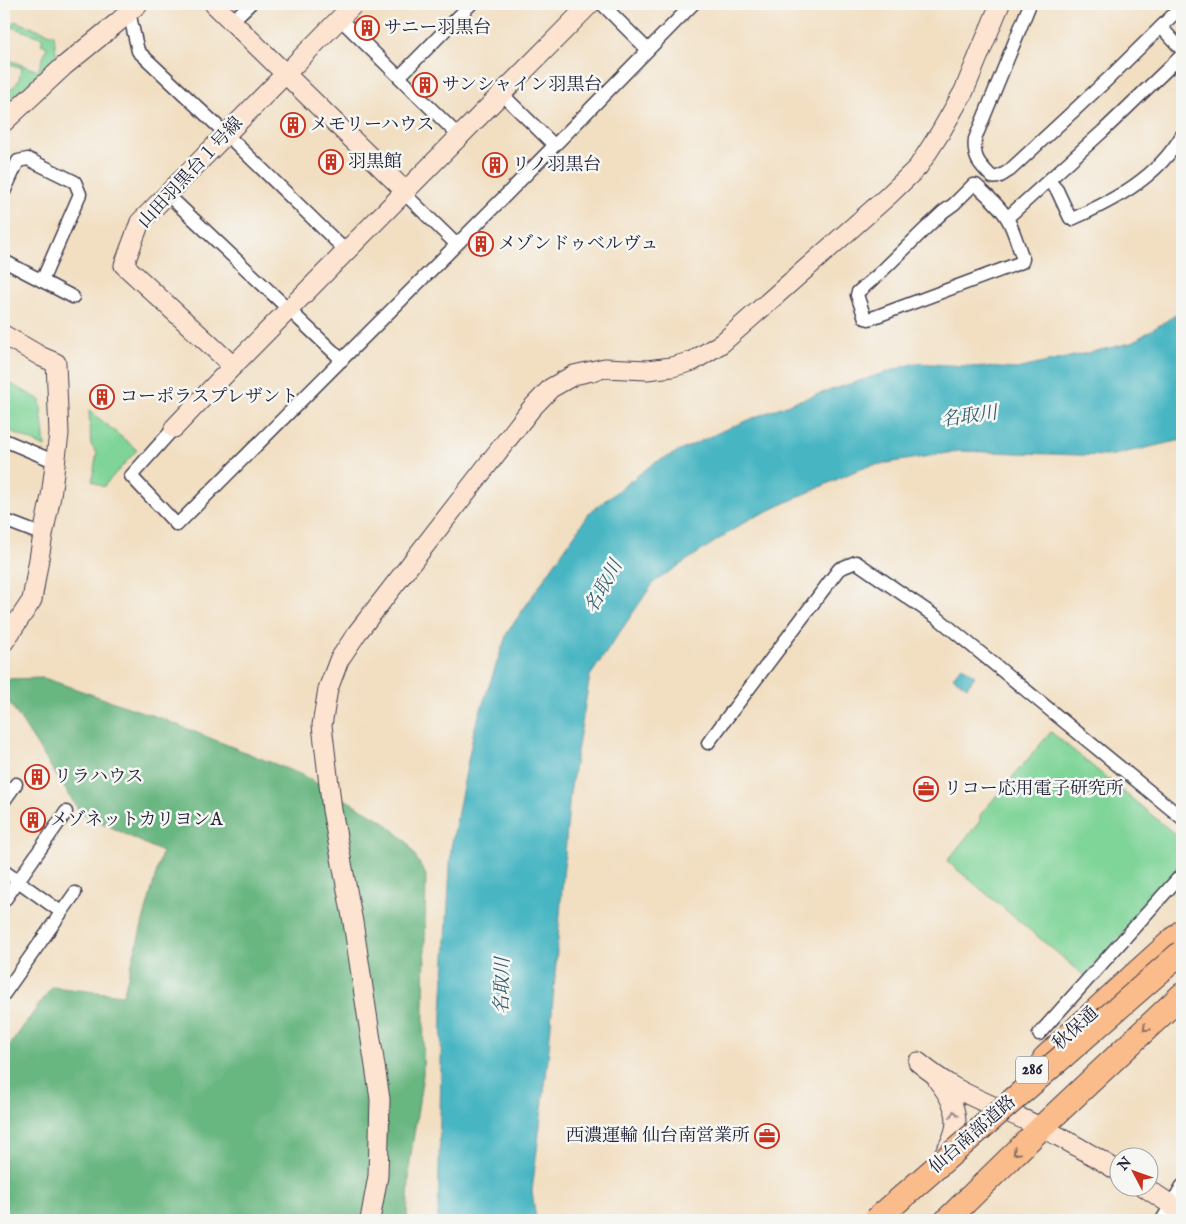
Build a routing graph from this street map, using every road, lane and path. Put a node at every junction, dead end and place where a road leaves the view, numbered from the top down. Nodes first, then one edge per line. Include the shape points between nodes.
1 (214, 4) edge
2 (250, 4) edge
3 (354, 4) edge
4 (470, 4) edge
5 (590, 4) edge
6 (602, 4) edge
7 (693, 4) edge
8 (1000, 4) edge
9 (1030, 4) edge
10 (1182, 6) edge
11 (128, 13) edge
12 (340, 18) junction
13 (232, 22) junction
14 (1160, 27) junction
15 (647, 49) junction
16 (1182, 50) edge
17 (1182, 55) edge
18 (286, 74) junction
19 (399, 77) junction
20 (501, 93) junction
21 (4, 122) edge
22 (226, 134) junction
23 (1182, 135) edge
24 (459, 136) junction
25 (554, 145) junction
26 (1049, 181) junction
27 (406, 191) junction
28 (4, 192) edge
29 (167, 194) junction
30 (1007, 218) junction
31 (456, 244) junction
32 (346, 251) junction
33 (4, 261) edge
34 (42, 282) junction
35 (74, 297) dead end
36 (288, 310) junction
37 (4, 335) edge
38 (342, 360) junction
39 (233, 366) junction
40 (174, 428) joint
41 (4, 440) edge
42 (56, 462) junction
43 (4, 520) edge
44 (43, 535) junction
45 (4, 642) edge
46 (708, 743) dead end
47 (16, 784) dead end
48 (4, 801) edge
49 (66, 812) dead end
50 (1182, 818) edge
51 (4, 871) edge
52 (1182, 874) edge
53 (18, 881) junction
54 (75, 893) dead end
55 (4, 901) edge
56 (61, 912) junction
57 (1182, 932) edge
58 (1182, 952) edge
59 (4, 994) edge
60 (1182, 995) edge
61 (1039, 1034) dead end
62 (918, 1062) dead end
63 (934, 1075) junction
64 (994, 1106) junction
65 (1042, 1127) junction
66 (1108, 1165) edge
67 (1182, 1186) edge
68 (921, 1187) junction
69 (1154, 1196) edge
70 (1172, 1213) edge
71 (370, 1220) edge
72 (876, 1220) edge
73 (894, 1220) edge
74 (947, 1220) edge

1 - 13 street
2 - 13 street
3 - 12 street, 山田羽黒台１号線
4 - 19 street
5 - 20 street
6 - 15 street
7 - 15 street
8 - 71 street via 964,91 918,167 722,343 693,361 655,369 605,368 574,375 551,388 525,417 338,660 328,689 322,726 332,810 354,922 380,1100 378,1176
9 - 14 street via 975,139 977,161 995,178 1010,170
10 - 14 street
11 - 21 street
11 - 22 street via 138,52
12 - 18 street, 山田羽黒台１号線
12 - 19 street
13 - 18 street
14 - 16 street
15 - 25 street
17 - 26 street
18 - 22 street, 山田羽黒台１号線
18 - 27 street
19 - 24 street
20 - 24 street
20 - 25 street
22 - 29 street, 山田羽黒台１号線
22 - 32 street
23 - 26 street via 1166,157 1140,182 1072,219
24 - 27 street
25 - 31 street
26 - 30 street
27 - 31 street via 409,198
27 - 32 street
28 - 34 street via 18,162 28,159 75,182 78,188 80,194
29 - 36 street
29 - 39 street, 山田羽黒台１号線 via 140,222 124,265
30 - 30 street via 1022,262 865,318 858,292 973,185 985,193
31 - 38 street
32 - 36 street
33 - 34 street
34 - 35 street
36 - 38 street
36 - 39 street
37 - 42 street via 56,362 59,434
38 - 40 street via 177,525 131,476
39 - 40 street
41 - 42 street
42 - 44 street
43 - 44 street
44 - 45 street via 32,600
46 - 50 street via 839,569 856,562 939,619
47 - 48 street
49 - 53 street
51 - 53 street
52 - 61 street
53 - 55 street
53 - 56 street
54 - 56 street
56 - 59 street
57 - 64 highway, 秋保通 / 286
58 - 72 highway, 仙台南部道路, bridge
60 -> 65 highway
62 - 63 street
63 - 64 street
68 -> 63 street via 945,1153 956,1127 953,1104
64 - 65 street
64 - 68 highway, 秋保通 / 286
65 - 66 street
65 -> 74 highway
67 - 70 street
68 - 73 highway, 秋保通 / 286
69 - 70 street

